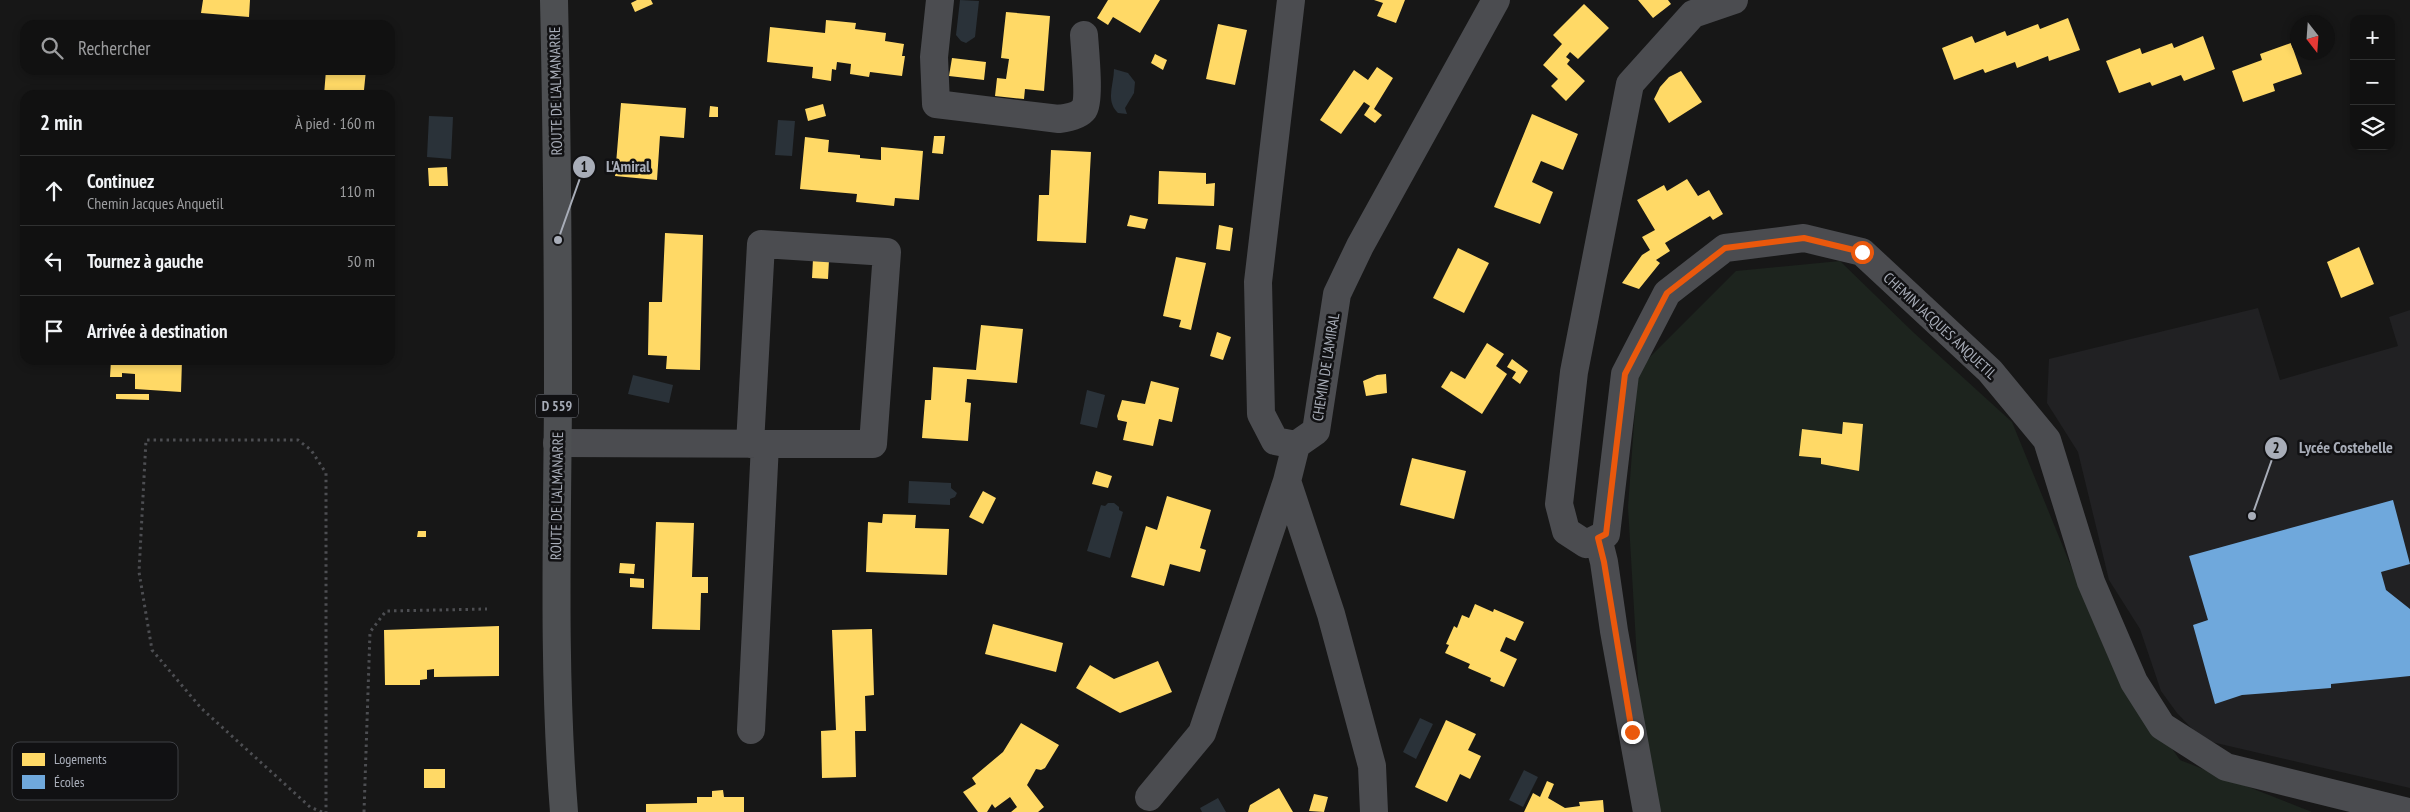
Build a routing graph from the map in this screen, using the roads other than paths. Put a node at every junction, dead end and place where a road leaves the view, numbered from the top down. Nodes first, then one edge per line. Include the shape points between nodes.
1 (554, 0) edge
2 (940, 0) edge
3 (1291, 0) edge
4 (1496, 0) edge
5 (1734, 0) edge
6 (1084, 35) dead end
7 (557, 443) junction
8 (758, 444) junction
9 (1296, 445) junction
10 (1287, 481) junction
11 (1598, 538) junction
12 (751, 730) dead end
13 (1149, 797) dead end
14 (564, 812) edge
15 (1374, 812) edge
16 (1647, 812) edge
17 (2408, 812) edge

1 - 7 main road, ROUTE DE L'ALMANARRE / D 559 via 558,218
2 - 6 street via 934,57 936,104 1059,120 1072,116 1083,110 1088,96
3 - 9 street via 1258,282 1261,414 1275,442
4 - 9 street, CHEMIN DE L'AMIRAL via 1360,246 1337,294 1316,431
5 - 11 street via 1693,14 1630,84 1574,372 1559,504 1566,531 1586,544
7 - 8 street
7 - 14 main road, ROUTE DE L'ALMANARRE / D 559 via 557,726
8 - 8 street via 873,444 887,252 761,244
8 - 12 street
9 - 10 street
10 - 13 street via 1202,733
10 - 15 street via 1331,614 1372,766
11 - 16 street
11 - 17 street, CHEMIN JACQUES ANQUETIL via 1606,534 1625,374 1667,293 1725,248 1804,238 1862,252 1990,371 2047,440 2091,582 2134,682 2162,726 2226,767

